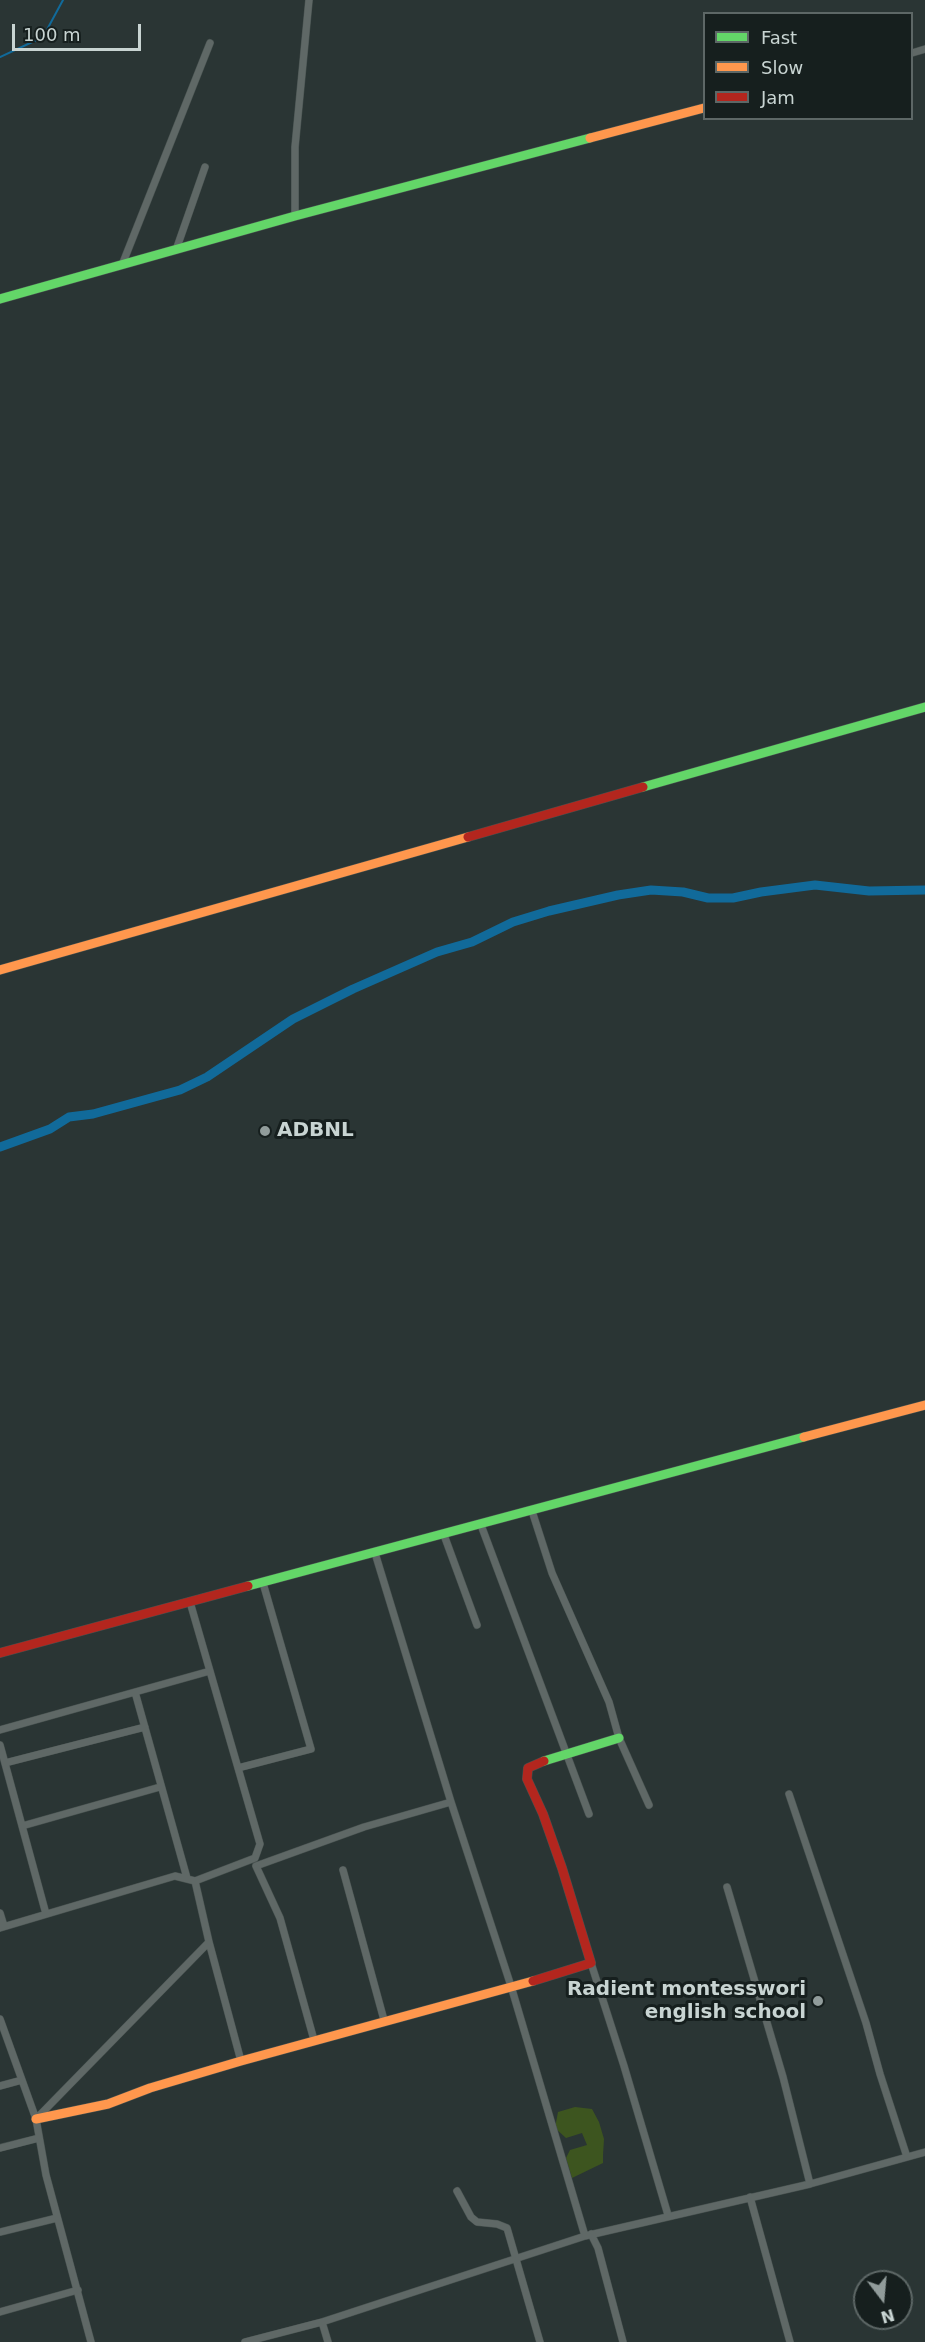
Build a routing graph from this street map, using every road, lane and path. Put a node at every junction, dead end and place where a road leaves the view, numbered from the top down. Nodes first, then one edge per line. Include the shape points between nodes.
1 (309, 0) edge
2 (210, 43) dead end
3 (703, 109) edge
4 (205, 167) dead end
5 (295, 216) junction
6 (176, 250) junction
7 (122, 265) junction
8 (0, 299) edge
9 (925, 708) edge
10 (0, 970) edge
11 (925, 1405) edge
12 (532, 1511) junction
13 (481, 1525) junction
14 (444, 1534) junction
15 (375, 1553) junction
16 (263, 1583) junction
17 (190, 1602) junction
18 (477, 1625) dead end
19 (0, 1653) edge
20 (210, 1671) junction
21 (135, 1692) junction
22 (145, 1727) junction
23 (0, 1730) edge
24 (619, 1738) junction
25 (0, 1745) edge
26 (567, 1754) junction
27 (4, 1763) junction
28 (238, 1768) junction
29 (160, 1787) junction
30 (789, 1794) dead end
31 (451, 1802) junction
32 (649, 1805) dead end
33 (589, 1814) dead end
34 (22, 1826) junction
35 (255, 1862) junction
36 (343, 1870) dead end
37 (186, 1878) junction
38 (195, 1881) junction
39 (727, 1887) dead end
40 (0, 1913) edge
41 (46, 1914) junction
42 (2, 1927) edge
43 (209, 1942) junction
44 (591, 1963) junction
45 (511, 1986) junction
46 (0, 2020) edge
47 (384, 2020) junction
48 (314, 2040) junction
49 (241, 2061) junction
50 (22, 2080) junction
51 (0, 2086) edge
52 (36, 2119) junction
53 (39, 2138) junction
54 (0, 2148) edge
55 (925, 2152) edge
56 (907, 2157) junction
57 (810, 2184) junction
58 (457, 2192) dead end
59 (750, 2197) junction
60 (668, 2216) junction
61 (57, 2218) junction
62 (0, 2232) edge
63 (588, 2235) junction
64 (517, 2259) junction
65 (78, 2290) junction
66 (0, 2312) edge
67 (322, 2322) junction
68 (91, 2342) edge
69 (244, 2342) edge
70 (328, 2342) edge
71 (540, 2342) edge
72 (623, 2342) edge
73 (790, 2342) edge

1 - 5 street via 295,147
2 - 7 street
3 - 5 street
4 - 6 street
5 - 6 street
6 - 7 street
7 - 8 street
9 - 10 street
11 - 12 street
12 - 13 street
12 - 24 street via 552,1573 609,1701
13 - 14 street
13 - 26 street
14 - 15 street
14 - 18 street
15 - 16 street
15 - 31 street
16 - 17 street
16 - 28 street via 311,1749
17 - 19 street
17 - 20 street
20 - 21 street
20 - 28 street
21 - 22 street
21 - 23 street
22 - 27 street
22 - 29 street
24 - 26 street
24 - 32 street
25 - 27 street
26 - 33 street
26 - 44 street via 536,1763 528,1768 527,1779 562,1868
27 - 34 street
28 - 35 street via 260,1844
29 - 34 street
29 - 37 street
30 - 56 street
31 - 35 street
31 - 45 street
34 - 41 street
35 - 38 street
35 - 48 street via 280,1918
36 - 47 street
37 - 38 street
37 - 41 street via 175,1876
38 - 43 street
39 - 57 street
40 - 42 street
41 - 42 street
43 - 49 street
43 - 52 street
44 - 45 street
44 - 60 street
45 - 47 street
45 - 63 street
46 - 50 street
47 - 48 street
48 - 49 street
49 - 52 street via 108,2104
50 - 51 street
50 - 52 street
52 - 53 street
53 - 54 street
53 - 61 street
55 - 56 street
56 - 57 street
57 - 59 street
58 - 64 street via 477,2222 507,2228
59 - 60 street
59 - 73 street
60 - 63 street
61 - 62 street
61 - 65 street
63 - 64 street
63 - 72 street via 598,2248
64 - 67 street
64 - 71 street
65 - 66 street
65 - 68 street
67 - 69 street
67 - 70 street

